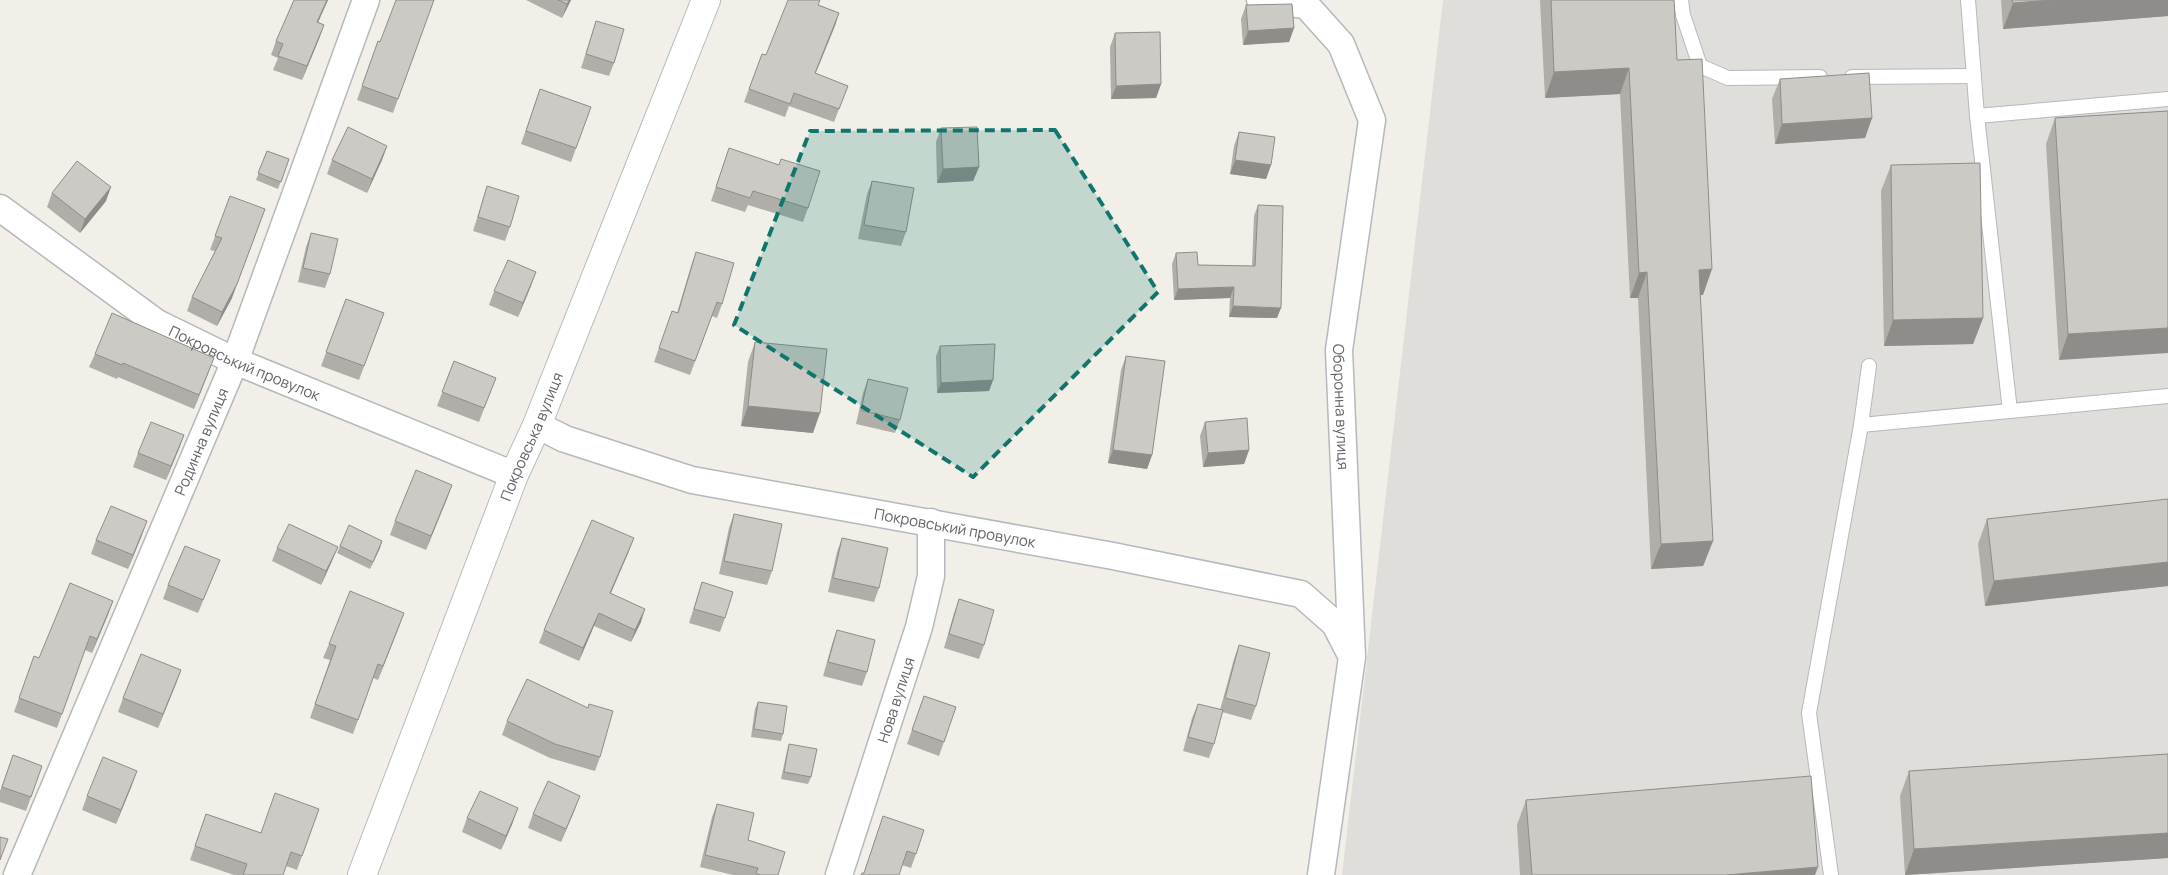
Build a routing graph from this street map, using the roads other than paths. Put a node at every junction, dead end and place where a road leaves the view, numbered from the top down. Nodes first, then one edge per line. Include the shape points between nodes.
1 (366, 0) edge
2 (706, 0) edge
3 (1260, 0) edge
4 (1681, 0) edge
5 (1968, 0) edge
6 (1974, 76) junction
7 (2168, 99) edge
8 (1977, 116) junction
9 (0, 208) edge
10 (235, 361) junction
11 (1869, 366) dead end
12 (2168, 396) edge
13 (2010, 411) junction
14 (537, 425) junction
15 (1861, 425) junction
16 (514, 475) junction
17 (931, 522) junction
18 (1352, 656) junction
19 (17, 875) edge
20 (362, 875) edge
21 (839, 875) edge
22 (1320, 875) edge
23 (1831, 875) edge

1 - 10 street, Родинна вулиця
2 - 14 street, Покровська вулиця
3 - 18 street, Оборонна вулиця via 1306,5 1341,44 1372,120 1339,350
4 - 6 lane via 1700,66 1728,78
5 - 6 lane
6 - 8 lane
7 - 8 lane
8 - 13 lane
9 - 10 street, Покровський провулок via 157,323
10 - 16 street, Покровський провулок
10 - 19 street, Родинна вулиця
11 - 15 lane
12 - 13 lane
13 - 15 lane
14 - 16 street, Покровська вулиця
14 - 17 street, Покровський провулок via 565,439 692,480
15 - 23 lane via 1809,713
16 - 20 street, Покровська вулиця
17 - 18 street, Покровський провулок via 1301,594 1335,624
17 - 21 street, Нова вулиця via 931,576 919,627
18 - 22 street, Оборонна вулиця

